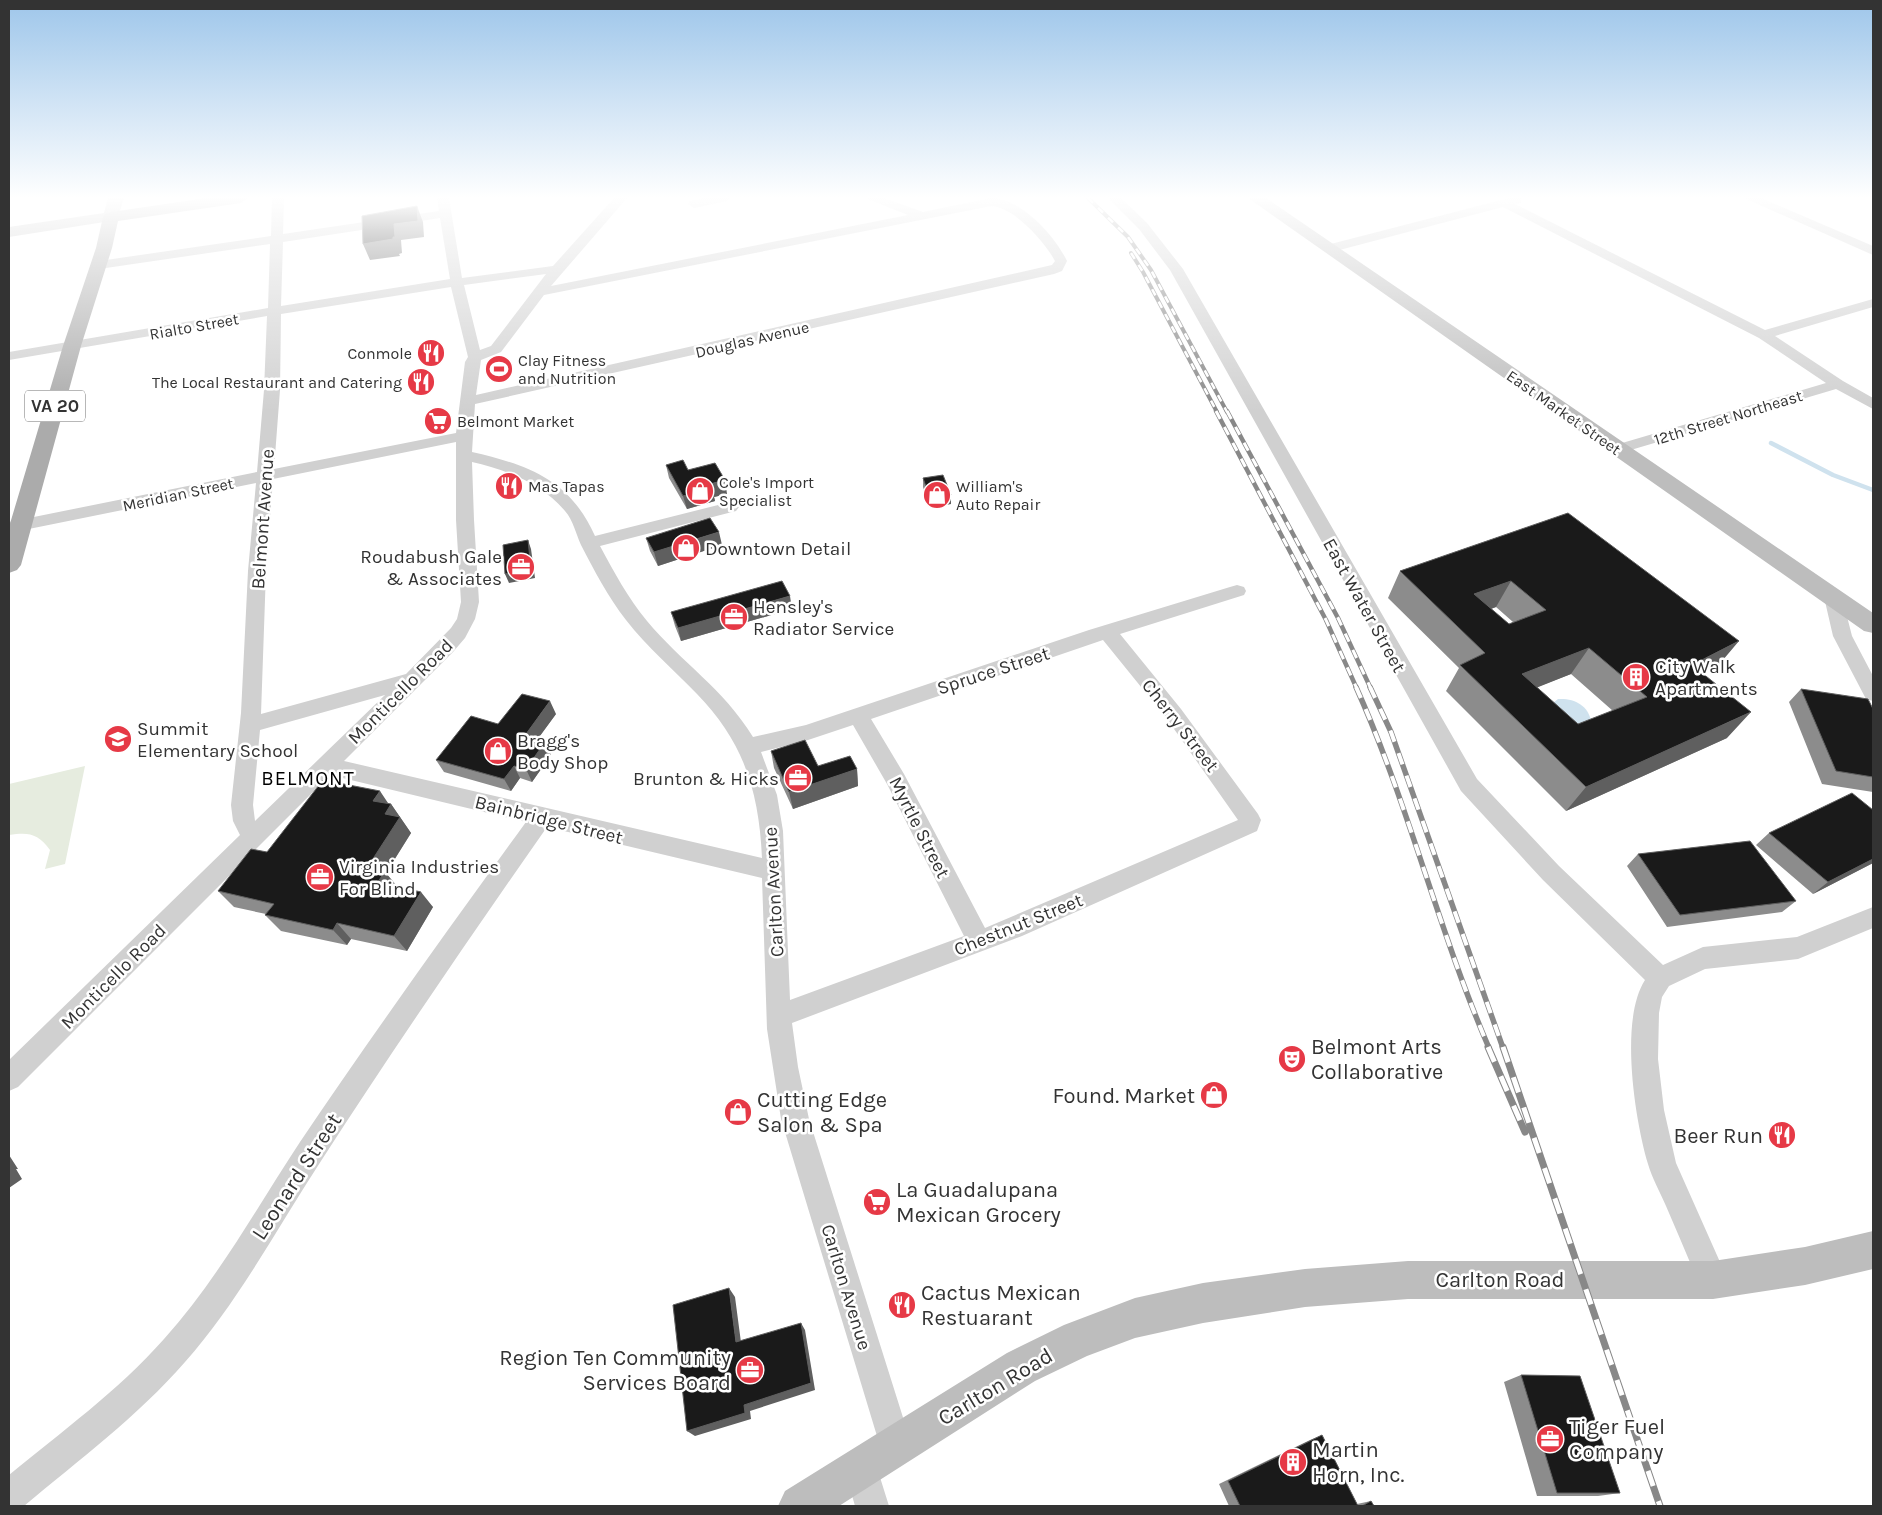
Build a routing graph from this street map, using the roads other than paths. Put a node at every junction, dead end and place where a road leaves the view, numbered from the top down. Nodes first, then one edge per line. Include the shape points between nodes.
1 (97, 269) edge
2 (276, 269) edge
3 (455, 269) edge
4 (558, 269) joint
5 (655, 269) edge
6 (1054, 269) edge
7 (1176, 269) edge
8 (1357, 269) edge
9 (1628, 269) edge
10 (457, 282) junction
11 (539, 292) junction
12 (1873, 303) edge
13 (274, 312) junction
14 (1764, 335) junction
15 (72, 346) junction
16 (9, 356) edge
17 (475, 357) junction
18 (1838, 384) junction
19 (468, 401) junction
20 (1873, 404) edge
21 (464, 446) junction
22 (1618, 449) junction
23 (265, 476) junction
24 (730, 507) dead end
25 (15, 526) edge
26 (589, 543) junction
27 (9, 565) edge
28 (1237, 591) dead end
29 (1833, 597) junction
30 (1873, 625) edge
31 (1108, 632) junction
32 (413, 680) junction
33 (1873, 694) edge
34 (858, 715) junction
35 (250, 725) junction
36 (748, 746) junction
37 (325, 765) junction
38 (542, 817) junction
39 (1250, 820) joint
40 (252, 837) junction
41 (774, 871) junction
42 (1873, 917) edge
43 (978, 941) junction
44 (1660, 978) junction
45 (779, 1016) junction
46 (9, 1078) edge
47 (1873, 1250) edge
48 (1713, 1280) junction
49 (896, 1446) junction
50 (867, 1487) edge
51 (9, 1498) edge
52 (800, 1506) edge

1 - 15 main road, VA 20
2 - 13 street, Belmont Avenue
3 - 10 street
4 - 10 street, Rialto Street
4 - 11 street
5 - 11 street
6 - 19 street, Douglas Avenue
7 - 44 street, East Water Street via 1469,785 1551,873
8 - 22 main road, East Market Street
9 - 14 street
10 - 13 street, Rialto Street
10 - 17 street
11 - 17 street via 496,349
12 - 14 street
13 - 15 street, Rialto Street
13 - 23 street, Belmont Avenue
14 - 18 street
15 - 16 street, Rialto Street
15 - 25 main road, VA 20
17 - 19 street, Monticello Road
18 - 20 street
18 - 22 street, 12th Street Northeast
19 - 21 street, Monticello Road
21 - 23 street, Meridian Street
21 - 26 street, Carlton Avenue via 556,492 574,512
21 - 32 street, Monticello Road via 470,602 458,633
22 - 29 main road, East Market Street
23 - 25 street, Meridian Street
23 - 35 street, Belmont Avenue
24 - 26 street
25 - 27 main road, VA 20
26 - 36 street, Carlton Avenue via 628,610 722,706
28 - 31 street, Spruce Street
29 - 30 main road, East Market Street
29 - 33 street via 1840,633
31 - 34 street, Spruce Street
31 - 39 street, Cherry Street via 1174,714
32 - 35 street
32 - 37 street, Monticello Road
34 - 36 street, Spruce Street via 800,734
34 - 43 street, Myrtle Street via 896,780
35 - 40 street, Belmont Avenue via 242,805 244,822
36 - 41 street, Carlton Avenue via 760,772 768,804
37 - 38 street, Bainbridge Street
37 - 40 street, Monticello Road
38 - 41 street, Bainbridge Street
38 - 51 street, Leonard Street via 448,948 211,1306 174,1351 132,1394
39 - 43 street, Chestnut Street via 1249,825
40 - 46 street, Monticello Road
41 - 45 street, Carlton Avenue
42 - 44 street via 1798,948 1703,958
43 - 45 street, Chestnut Street
44 - 48 street via 1650,994 1646,1013 1645,1059 1650,1110 1662,1165
45 - 49 street, Carlton Avenue via 795,1118
47 - 48 main road, Carlton Road via 1805,1266
48 - 49 main road, Carlton Road via 1408,1280 1305,1288 1203,1302 1135,1318 1078,1338 1021,1367
49 - 50 main road, Carlton Road
50 - 52 main road, Carlton Road

